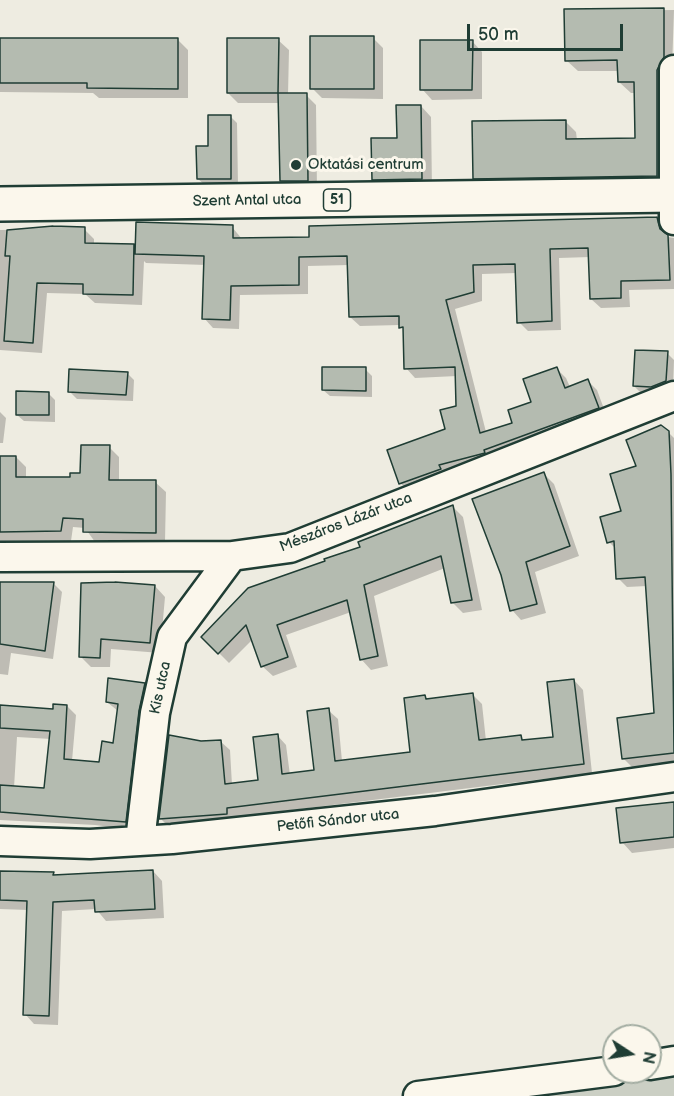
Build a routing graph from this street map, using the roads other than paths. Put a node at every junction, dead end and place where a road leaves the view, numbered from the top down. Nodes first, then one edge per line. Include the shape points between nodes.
1 (674, 69) edge
2 (674, 203) edge
3 (0, 204) edge
4 (674, 396) edge
5 (232, 556) junction
6 (0, 557) edge
7 (674, 777) edge
8 (0, 841) edge
9 (140, 841) junction
10 (602, 1073) edge
11 (418, 1096) edge

1 - 2 street
2 - 3 main road, Szent Antal utca / 51
4 - 5 street, Mészáros Lázár utca via 290,548
5 - 6 street, Mészáros Lázár utca
5 - 9 street, Kis utca via 172,637 155,712
7 - 9 street, Petőfi Sándor utca via 435,811
8 - 9 street, Petőfi Sándor utca
10 - 11 street

